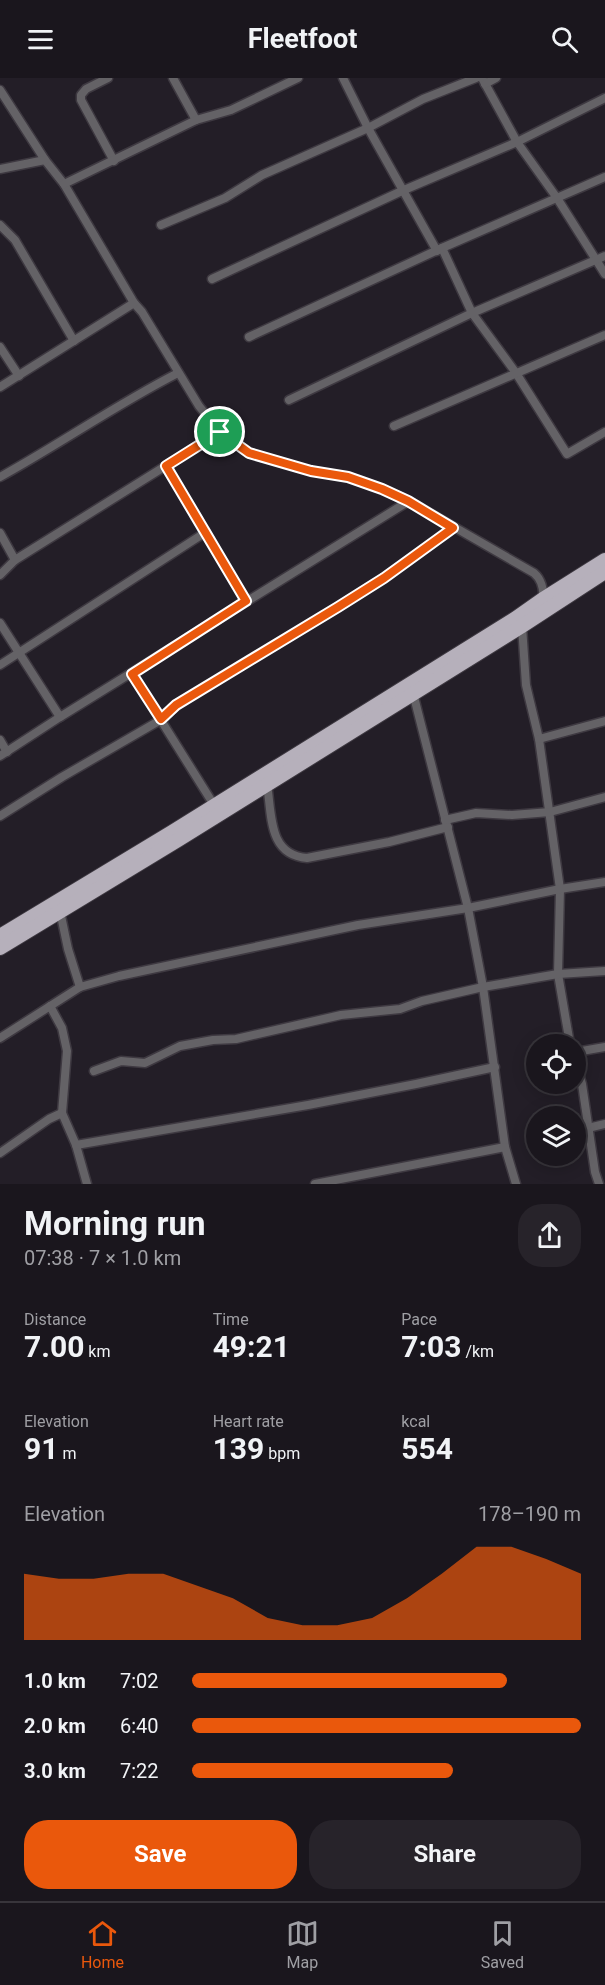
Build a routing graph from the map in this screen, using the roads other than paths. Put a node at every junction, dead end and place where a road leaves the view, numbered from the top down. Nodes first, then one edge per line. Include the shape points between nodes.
1 (108, 78) edge
2 (173, 78) edge
3 (298, 78) edge
4 (343, 78) edge
5 (476, 78) edge
6 (496, 78) edge
7 (483, 81) edge
8 (0, 90) edge
9 (605, 98) edge
10 (196, 120) junction
11 (368, 128) junction
12 (518, 142) junction
13 (45, 160) junction
14 (114, 161) junction
15 (0, 169) edge
16 (605, 177) edge
17 (64, 184) junction
18 (404, 190) junction
19 (557, 198) junction
20 (0, 225) edge
21 (160, 225) dead end
22 (439, 250) junction
23 (605, 256) edge
24 (595, 260) junction
25 (605, 274) edge
26 (212, 279) dead end
27 (134, 303) junction
28 (472, 313) junction
29 (605, 335) edge
30 (249, 337) dead end
31 (74, 341) junction
32 (0, 347) edge
33 (178, 373) junction
34 (516, 373) junction
35 (19, 376) junction
36 (0, 387) edge
37 (289, 400) dead end
38 (394, 426) dead end
39 (220, 432) junction
40 (605, 432) edge
41 (166, 466) junction
42 (0, 477) edge
43 (408, 501) junction
44 (453, 528) junction
45 (206, 532) junction
46 (0, 533) edge
47 (15, 560) junction
48 (605, 560) edge
49 (605, 572) edge
50 (0, 575) edge
51 (543, 599) junction
52 (246, 601) junction
53 (0, 623) edge
54 (522, 626) junction
55 (20, 653) junction
56 (0, 663) edge
57 (132, 674) junction
58 (413, 693) junction
59 (60, 717) junction
60 (161, 719) junction
61 (605, 721) edge
62 (539, 739) junction
63 (0, 740) edge
64 (3, 754) edge
65 (267, 784) junction
66 (605, 797) edge
67 (214, 805) junction
68 (550, 812) junction
69 (0, 816) edge
70 (446, 823) junction
71 (605, 882) edge
72 (560, 889) junction
73 (468, 908) junction
74 (60, 911) junction
75 (0, 936) edge
76 (0, 948) edge
77 (605, 971) edge
78 (558, 974) junction
79 (80, 987) junction
80 (483, 987) junction
81 (50, 1006) junction
82 (568, 1034) edge
83 (0, 1038) edge
84 (605, 1047) edge
85 (586, 1050) edge
86 (495, 1067) junction
87 (94, 1071) dead end
88 (583, 1094) edge
89 (62, 1113) junction
90 (605, 1124) edge
91 (588, 1128) junction
92 (76, 1145) junction
93 (505, 1147) junction
94 (0, 1153) edge
95 (371, 1174) junction
96 (87, 1184) edge
97 (315, 1184) edge
98 (374, 1184) edge
99 (516, 1184) edge
100 (599, 1184) edge

1 - 14 street via 86,89 81,100
2 - 10 street
3 - 10 street via 231,110
4 - 11 street
5 - 11 street via 423,99
6 - 7 street
7 - 12 street
8 - 13 street
9 - 12 street
10 - 14 street
11 - 18 street
11 - 21 street via 272,171 225,198
12 - 18 street
12 - 19 street
13 - 15 street
13 - 17 street
14 - 17 street
16 - 19 street
17 - 27 street
18 - 22 street
18 - 26 street
19 - 22 street
19 - 24 street
20 - 31 street via 15,240
22 - 28 street
22 - 30 street
23 - 24 street
24 - 25 street
24 - 28 street
27 - 31 street
27 - 33 street
28 - 34 street
28 - 37 street
29 - 34 street
31 - 35 street
32 - 35 street
33 - 39 street
33 - 42 street
34 - 38 street
34 - 40 street via 567,454
35 - 36 street
39 - 41 street
39 - 43 street via 249,453 348,477
41 - 45 street
41 - 47 street
43 - 44 street
43 - 52 street
44 - 51 street via 534,573 539,577
44 - 60 street via 384,578 176,705
45 - 52 street
45 - 55 street
46 - 47 street
47 - 50 street
48 - 51 highway
49 - 54 highway
51 - 67 highway
52 - 57 street
53 - 55 street
54 - 58 highway
54 - 62 street via 526,685
55 - 56 street
55 - 59 street
57 - 59 street
57 - 60 street
58 - 65 highway
58 - 70 street
59 - 64 street
60 - 67 street
60 - 69 street
61 - 62 street
62 - 68 street
63 - 64 street
65 - 70 street via 276,840 298,857 389,842
65 - 74 highway
66 - 68 street
67 - 75 highway
68 - 70 street via 476,813
68 - 72 street
70 - 73 street
71 - 72 street
72 - 73 street
72 - 78 street
73 - 79 street via 358,925
73 - 80 street
74 - 76 highway
74 - 79 street
77 - 78 street
78 - 80 street
78 - 82 street
79 - 81 street
80 - 86 street
80 - 87 street via 400,1009 180,1046 145,1063 122,1061
81 - 83 street
81 - 89 street via 62,1028 67,1051
84 - 85 street
86 - 92 street via 308,1105
86 - 93 street
88 - 91 street
89 - 92 street
89 - 94 street
90 - 91 street
91 - 100 street
92 - 96 street
93 - 95 street
93 - 99 street
95 - 97 street
95 - 98 street

